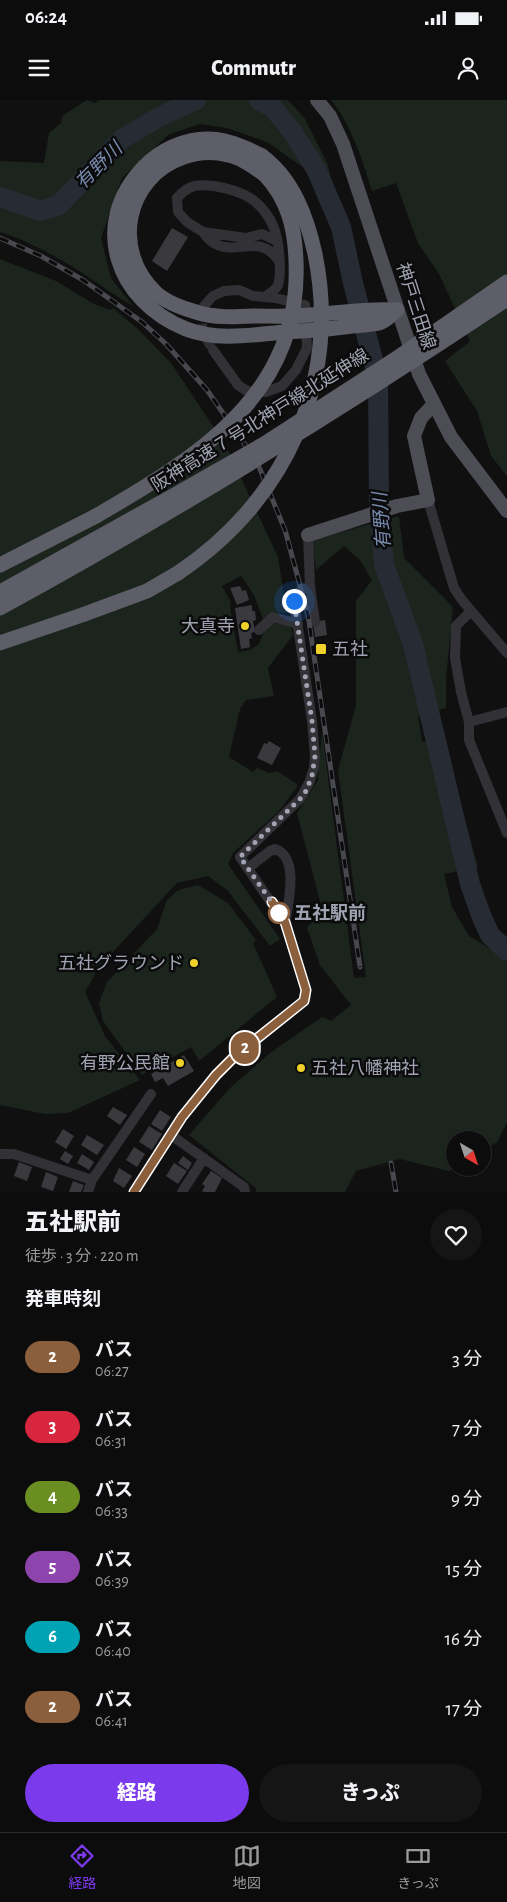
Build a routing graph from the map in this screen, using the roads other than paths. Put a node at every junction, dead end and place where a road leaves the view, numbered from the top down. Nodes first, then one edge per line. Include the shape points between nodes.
1 (317, 100) edge
2 (134, 188) junction
3 (203, 232) junction
4 (278, 241) junction
5 (279, 261) junction
6 (507, 282) edge
7 (264, 297) junction
8 (507, 299) edge
9 (204, 306) dead end
10 (397, 310) junction
11 (306, 323) junction
12 (213, 350) tunnel mouth
13 (434, 405) junction
14 (428, 500) junction
15 (507, 511) edge
16 (308, 535) joint
17 (0, 565) edge
18 (310, 586) junction
19 (0, 592) edge
20 (0, 608) edge
21 (471, 611) junction
22 (316, 622) dead end
23 (298, 624) junction
24 (259, 630) dead end
25 (0, 643) edge
26 (507, 654) edge
27 (507, 712) edge
28 (469, 722) junction
29 (507, 833) edge
30 (248, 868) junction
31 (285, 922) junction
32 (151, 1094) dead end
33 (170, 1135) junction
34 (0, 1154) edge
35 (204, 1158) junction
36 (92, 1180) junction
37 (88, 1192) edge
38 (134, 1192) edge
39 (182, 1192) edge
40 (245, 1192) edge

1 - 10 main road, 神戸三田線 via 330,116 344,144
2 - 11 highway via 130,243 137,269 156,293 182,308 215,316
2 - 17 highway, bridge via 167,164 203,153 229,155 265,175 282,196 293,231 297,274 285,338 262,386 240,414 188,460 96,516
2 - 25 highway, bridge via 148,162 163,151 187,141 208,139 242,146 271,163 286,179 300,206 316,261 321,341 312,393 300,428 274,475 233,529 203,556 147,591
3 - 4 street via 246,238 262,234
3 - 4 street via 178,212 177,198 186,188 201,185 236,190 251,198 264,211
3 - 5 street via 211,242 226,248 262,246 272,251
4 - 5 street
5 - 7 street via 278,285
6 - 19 highway, 阪神高速７号北神戸線北延伸線, bridge via 264,444
7 - 9 street via 239,290 224,291 213,296
7 - 11 street via 305,305
8 - 20 highway, 阪神高速７号北神戸線北延伸線, bridge via 264,457
10 - 11 highway via 379,316
10 - 13 main road, 神戸三田線 via 419,374
11 - 12 street via 307,348 296,370 282,386 266,392 247,392 238,385
13 - 14 main road via 421,418 414,436
13 - 15 main road, 神戸三田線 via 451,437
14 - 16 main road via 397,506
14 - 21 street via 454,588
16 - 18 street
18 - 22 street
18 - 23 street via 294,596
21 - 26 street
21 - 28 street via 456,626 455,639 455,658
23 - 24 street via 273,617
23 - 30 street via 312,721 315,756 312,776 300,799 240,857
27 - 28 street
28 - 29 street via 469,740
30 - 31 street
30 - 31 street via 275,849 284,854 291,880
31 - 33 street via 306,990 304,1001 226,1065
32 - 36 street
33 - 35 street
33 - 38 street
34 - 36 street via 14,1154
35 - 39 street
35 - 40 street via 244,1187
36 - 37 street

